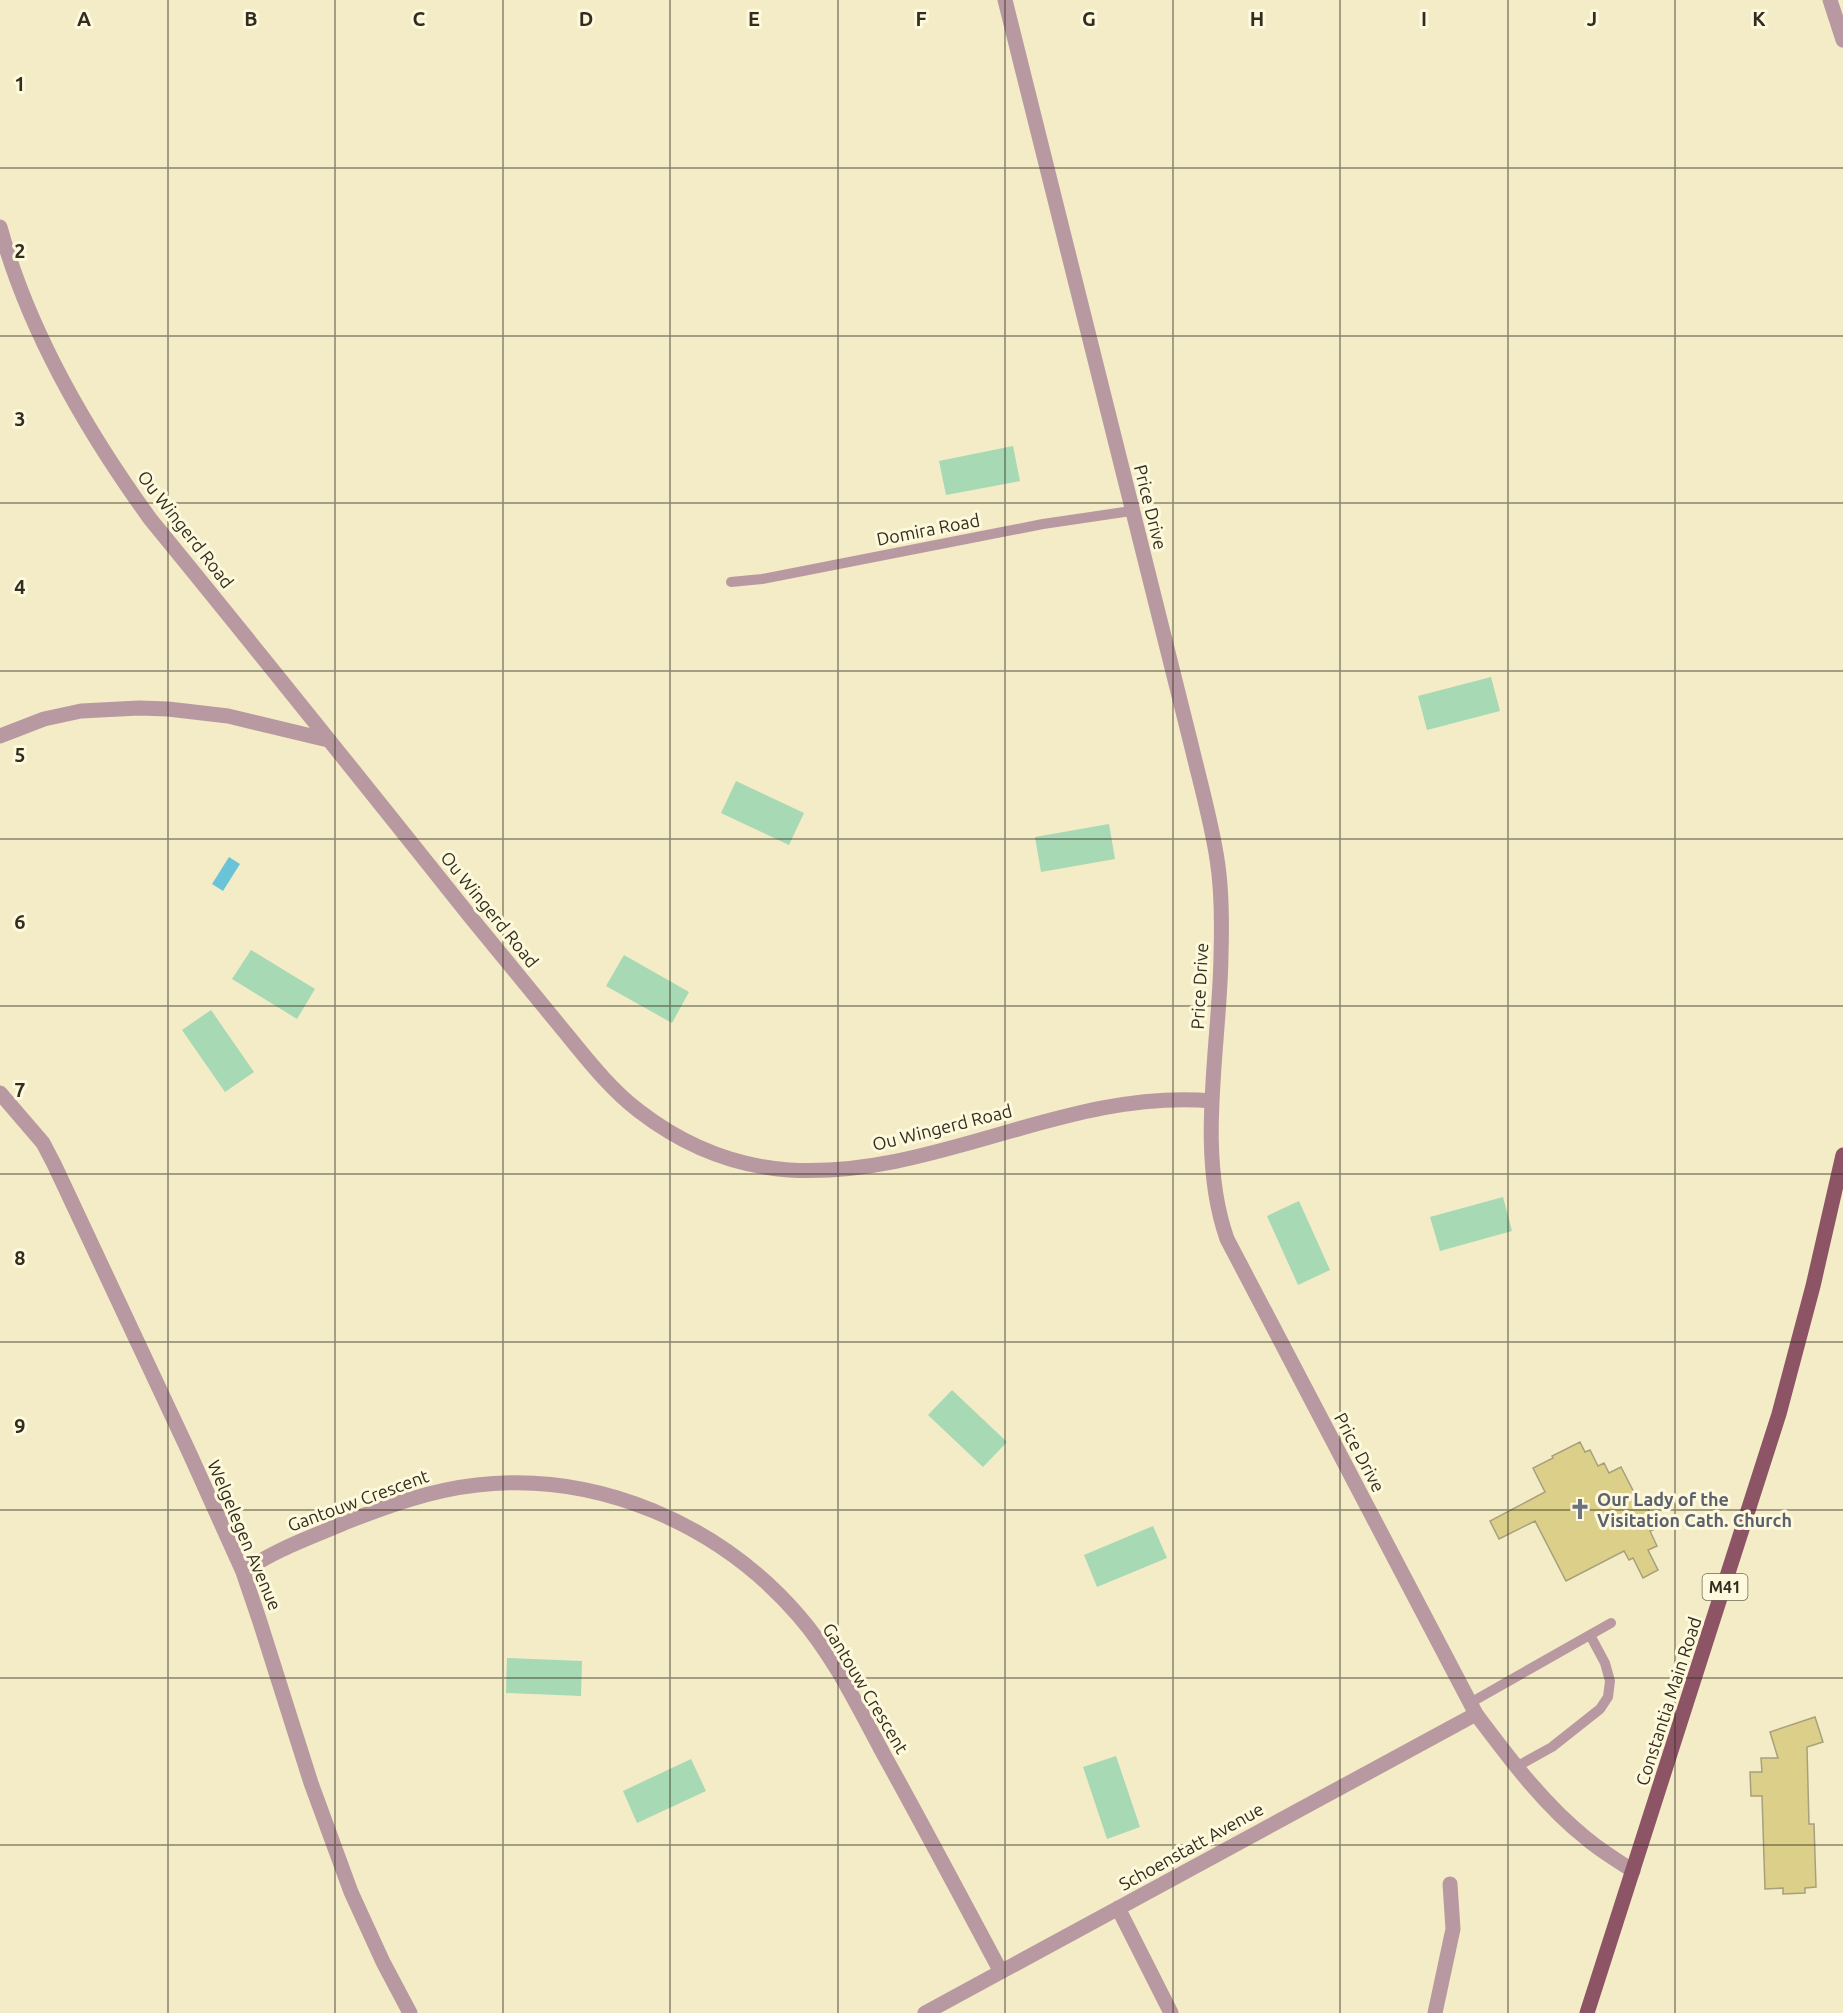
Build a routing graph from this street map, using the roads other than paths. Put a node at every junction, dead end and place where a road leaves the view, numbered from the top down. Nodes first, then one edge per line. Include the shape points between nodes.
1 (1005, 0) edge
2 (1830, 0) edge
3 (1843, 40) edge
4 (0, 226) edge
5 (1131, 511) junction
6 (731, 582) dead end
7 (0, 736) edge
8 (328, 740) junction
9 (0, 1093) edge
10 (1212, 1101) junction
11 (1843, 1155) edge
12 (243, 1572) junction
13 (1611, 1623) dead end
14 (1590, 1635) junction
15 (1473, 1709) junction
16 (1516, 1767) junction
17 (1632, 1871) junction
18 (1450, 1884) dead end
19 (1118, 1908) junction
20 (1001, 1972) junction
21 (1167, 2011) edge
22 (410, 2013) edge
23 (925, 2013) edge
24 (1435, 2013) edge
25 (1587, 2013) edge

1 - 5 street, Price Drive
2 - 3 street
4 - 8 street, Ou Wingerd Road via 18,285 62,379 125,484
5 - 6 lane, Domira Road
5 - 10 street, Price Drive via 1217,861 1221,956
7 - 8 street via 44,719 81,711 139,708 228,716
8 - 10 street, Ou Wingerd Road via 590,1063 639,1112 703,1150 754,1166 847,1169 911,1159 1118,1105 1167,1099
9 - 12 street, Welgelegen Avenue via 43,1143 54,1164
10 - 15 street, Price Drive via 1216,1202 1227,1239
11 - 17 main road, Constantia Main Road / M41 via 1779,1414
12 - 20 street, Gantouw Crescent via 263,1557 399,1502 475,1485 548,1483 649,1508 684,1525 740,1561 777,1592 824,1649
12 - 22 street, Welgelegen Avenue via 311,1783 351,1892
13 - 14 lane
14 - 15 lane
14 - 16 lane via 1605,1663 1610,1681 1608,1696 1600,1709 1552,1747
15 - 16 street, Price Drive
15 - 19 street, Schoenstatt Avenue
16 - 17 street, Price Drive via 1587,1839
17 - 25 main road, Constantia Main Road / M41
18 - 24 street via 1453,1929
19 - 20 street, Schoenstatt Avenue
19 - 21 street
20 - 23 street, Schoenstatt Avenue

